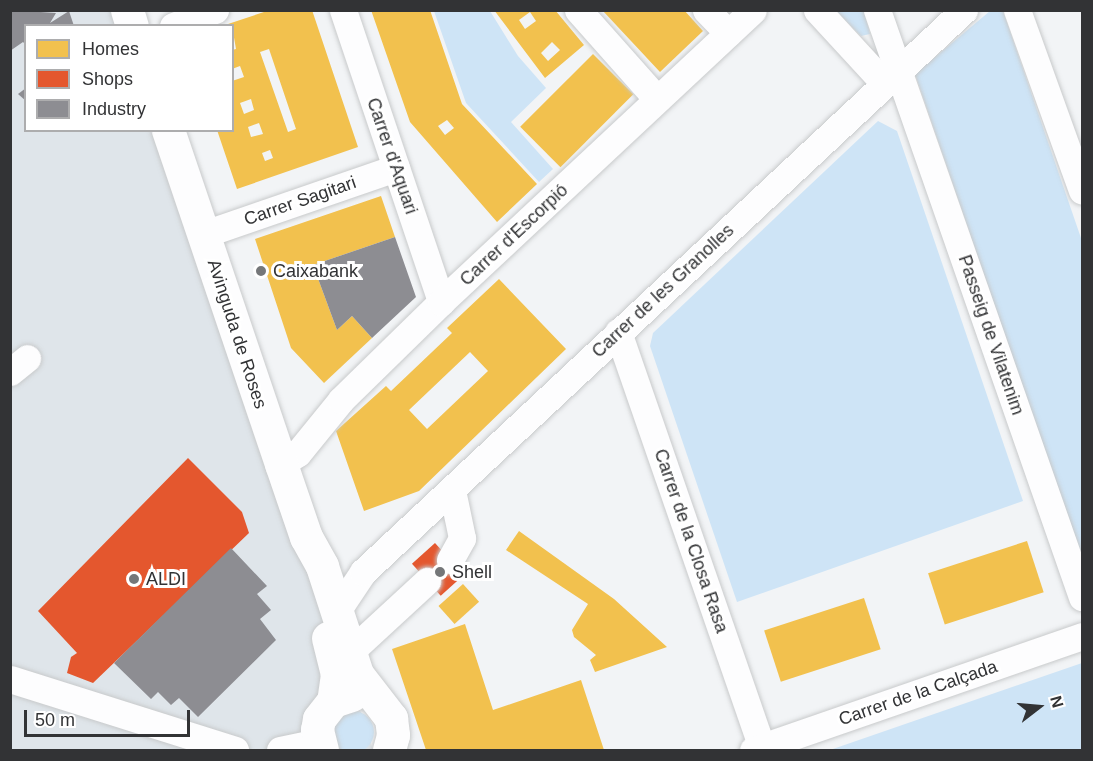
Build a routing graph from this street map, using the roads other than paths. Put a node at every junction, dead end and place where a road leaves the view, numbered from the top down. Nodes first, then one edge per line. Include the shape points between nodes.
1 (215, 10) edge
2 (343, 10) edge
3 (578, 10) edge
4 (706, 10) edge
5 (753, 10) edge
6 (817, 10) edge
7 (877, 10) edge
8 (964, 10) edge
9 (1017, 10) edge
10 (178, 24) edge
11 (728, 33) junction
12 (891, 79) junction
13 (657, 99) junction
14 (169, 132) edge
15 (396, 168) junction
16 (1083, 190) edge
17 (204, 234) junction
18 (441, 302) junction
19 (618, 332) junction
20 (281, 464) junction
21 (452, 490) junction
22 (306, 537) junction
23 (450, 560) dead end
24 (322, 566) junction
25 (363, 572) junction
26 (427, 581) dead end
27 (1083, 597) edge
28 (337, 611) junction
29 (1083, 636) edge
30 (350, 652) junction
31 (10, 679) edge
32 (333, 701) junction
33 (381, 704) junction
34 (320, 746) edge
35 (759, 749) edge
36 (235, 750) edge
37 (280, 750) edge
38 (389, 750) edge

1 - 10 street
2 - 15 street, Carrer d'Aquari
3 - 13 street
4 - 11 street
5 - 11 street, Carrer d'Escorpió
6 - 12 street
7 - 12 street, Passeig de Vilatenim
8 - 12 street, Carrer de les Granolles
9 - 16 street
11 - 13 street, Carrer d'Escorpió
12 - 19 street, Carrer de les Granolles
12 - 27 street, Passeig de Vilatenim
13 - 18 street, Carrer d'Escorpió
14 - 17 main road, Avinguda de Roses
15 - 17 street, Carrer Sagitari
15 - 18 street, Carrer d'Aquari
17 - 20 main road, Avinguda de Roses
18 - 20 street, Carrer d'Escorpió via 341,400 298,453
19 - 21 street, Carrer de les Granolles
19 - 35 street, Carrer de la Closa Rasa
20 - 22 main road, Avinguda de Roses
21 - 23 street via 462,538
21 - 25 street, Carrer de les Granolles
22 - 24 main road
22 - 32 main road via 315,595 336,662
24 - 25 street
24 - 28 main road
25 - 28 street, Carrer de les Granolles
26 - 30 street
28 - 30 main road
29 - 35 street, Carrer de la Calçada
30 - 33 main road via 364,685
31 - 36 street
32 - 33 main road via 357,694
32 - 34 main road via 319,719
33 - 38 main road via 393,726
34 - 37 street

